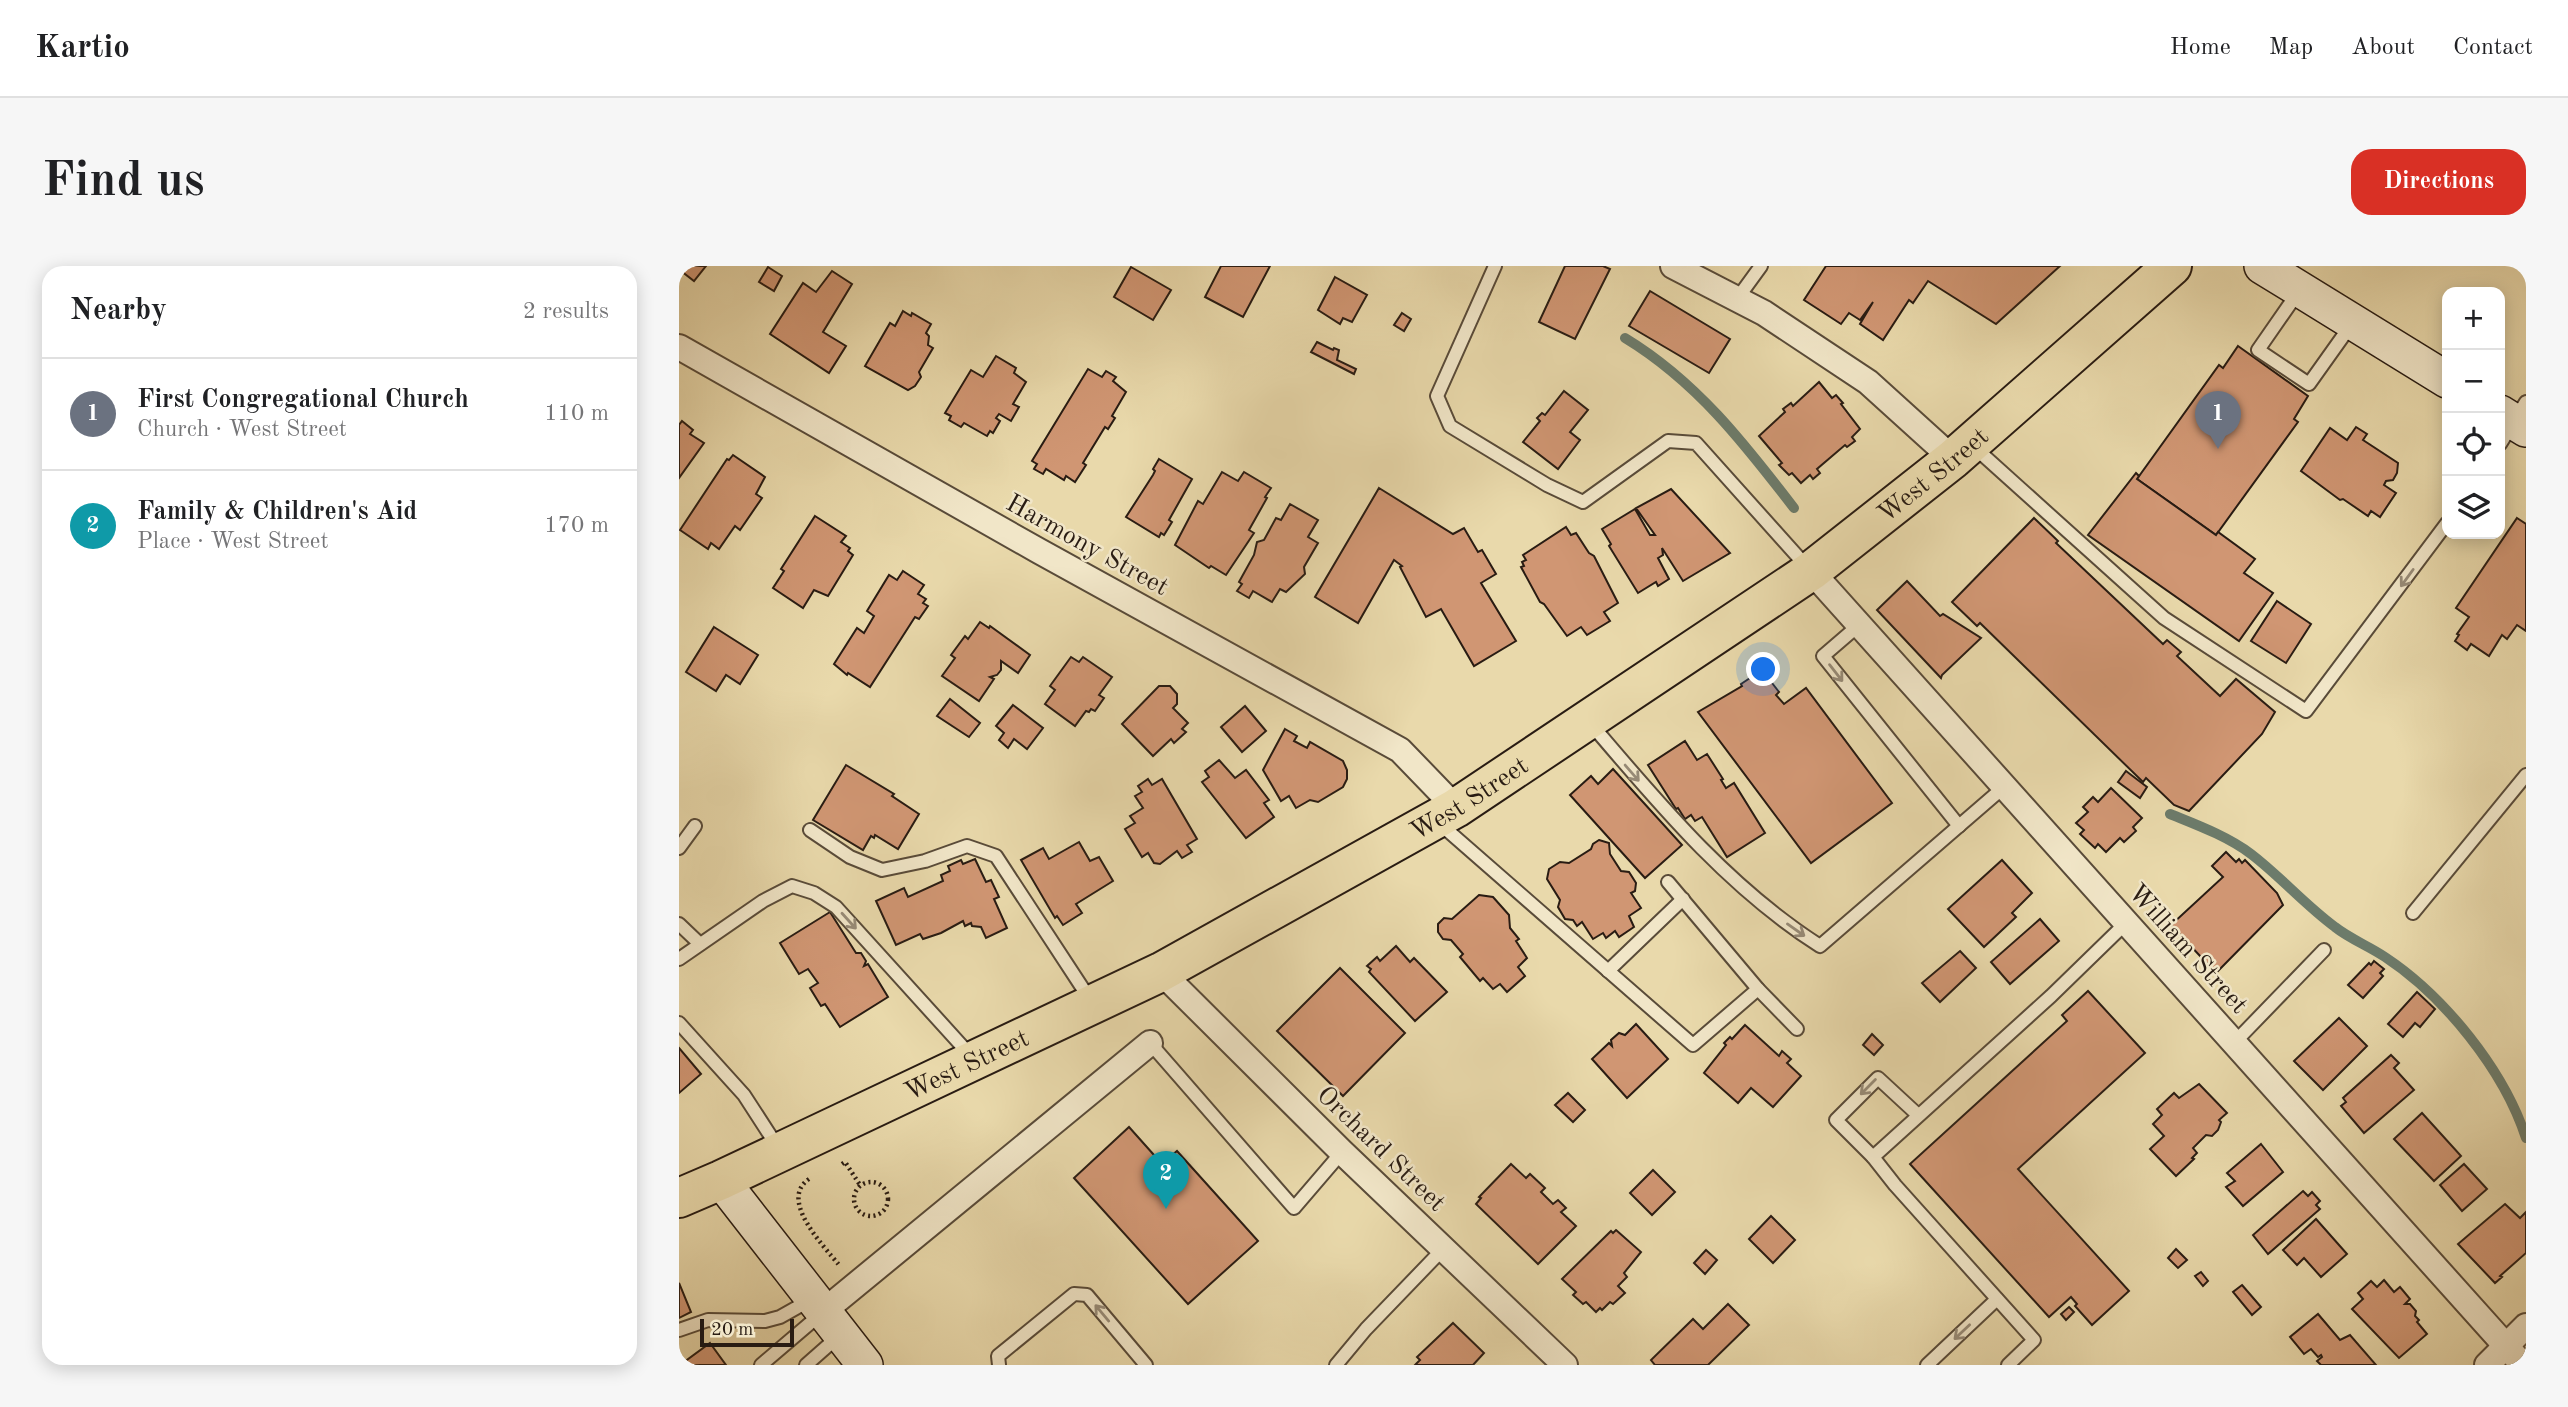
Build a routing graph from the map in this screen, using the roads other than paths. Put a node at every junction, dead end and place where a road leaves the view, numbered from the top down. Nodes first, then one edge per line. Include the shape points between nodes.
1 (1495, 266) edge
2 (1673, 266) edge
3 (1761, 266) edge
4 (2172, 266) edge
5 (2262, 266) edge
6 (2300, 289) junction
7 (1737, 299) junction
8 (2354, 322) junction
9 (679, 347) edge
10 (2442, 377) edge
11 (1961, 451) junction
12 (2442, 530) edge
13 (1811, 571) junction
14 (1859, 625) junction
15 (1588, 721) junction
16 (2526, 775) edge
17 (2004, 786) junction
18 (1445, 814) junction
19 (695, 826) dead end
20 (1959, 826) junction
21 (810, 830) dead end
22 (679, 848) edge
23 (1668, 882) dead end
24 (1683, 899) junction
25 (2413, 913) dead end
26 (2126, 923) junction
27 (679, 924) edge
28 (700, 944) junction
29 (2324, 950) dead end
30 (679, 959) edge
31 (1608, 971) junction
32 (1161, 972) junction
33 (1758, 989) junction
34 (1093, 1004) junction
35 (679, 1023) edge
36 (1797, 1029) dead end
37 (1150, 1042) joint
38 (2234, 1043) junction
39 (974, 1060) junction
40 (1918, 1115) junction
41 (781, 1152) junction
42 (1342, 1152) junction
43 (1873, 1157) junction
44 (721, 1181) junction
45 (680, 1196) edge
46 (1444, 1248) junction
47 (1997, 1299) junction
48 (827, 1314) junction
49 (2526, 1326) edge
50 (679, 1329) edge
51 (2515, 1356) edge
52 (761, 1365) edge
53 (806, 1365) edge
54 (865, 1365) edge
55 (999, 1365) edge
56 (1146, 1365) edge
57 (1336, 1365) edge
58 (1565, 1365) edge
59 (1927, 1365) edge
60 (2008, 1365) edge
61 (2487, 1365) edge

1 - 13 lane via 1437,396 1450,426 1583,502 1668,441 1696,443
2 - 7 street
3 - 7 lane
4 - 11 main road, West Street
5 - 6 street
6 - 8 street
6 - 8 lane via 2258,350 2309,384
7 - 11 street via 1868,382
8 - 10 street
9 - 18 street, Harmony Street via 1400,750
12 -> 11 lane via 2307,711 2164,618
11 - 13 main road, West Street
13 - 14 street, William Street
13 - 15 main road, West Street
14 - 17 street, William Street
14 -> 20 lane via 1823,656
15 - 18 main road, West Street
15 -> 20 lane via 1701,849 1745,890 1820,946
16 - 25 lane
17 - 20 lane
17 - 26 street, William Street
18 - 31 lane
18 - 32 main road, West Street
19 - 22 lane
21 - 34 lane via 851,857 883,870 967,846 996,856
23 - 24 lane
24 - 31 lane
24 - 33 lane
26 - 38 street, William Street
26 - 40 lane
27 - 28 lane
28 - 30 lane
28 -> 39 lane via 792,886 814,893 836,907
29 - 38 lane
31 - 33 lane via 1693,1045
32 - 34 main road, West Street
32 - 42 street, Orchard Street
33 - 36 lane
34 - 39 main road, West Street
35 - 41 lane via 744,1095
37 - 42 lane via 1294,1208
37 - 48 street
38 - 51 street, William Street
39 - 41 main road, West Street
40 - 43 lane
40 -> 43 lane via 1878,1078 1836,1120
41 - 44 main road, West Street
42 - 46 street, Orchard Street
43 - 47 lane
44 - 45 main road, West Street
44 - 48 street
46 - 57 lane
46 - 58 street, Orchard Street
47 -> 59 lane
47 - 60 lane via 2034,1340
48 - 50 lane via 765,1321 708,1320
48 - 52 lane
48 - 53 lane
48 - 54 street
49 - 51 street
51 - 61 street
56 -> 55 lane via 1087,1295 1075,1294 998,1356

